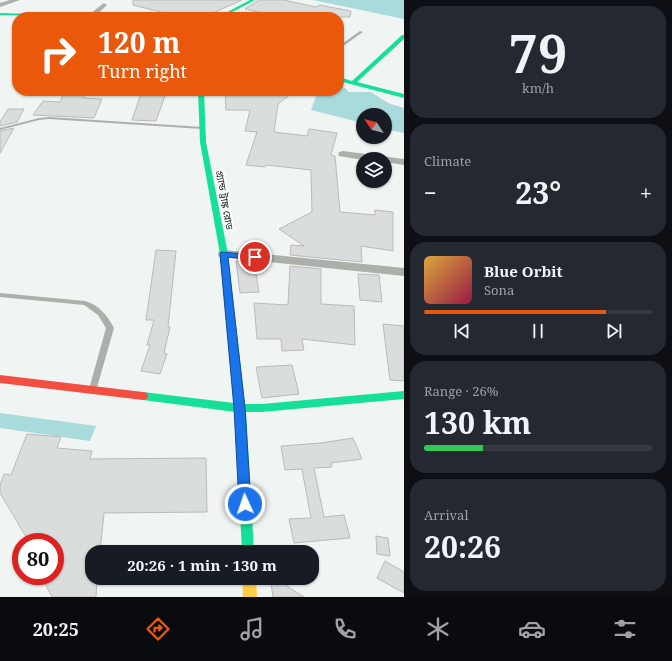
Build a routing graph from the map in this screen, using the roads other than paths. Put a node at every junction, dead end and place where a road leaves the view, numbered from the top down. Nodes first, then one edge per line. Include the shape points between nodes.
1 (17, 0) edge
2 (253, 0) edge
3 (0, 5) edge
4 (104, 5) dead end
5 (96, 12) edge
6 (230, 12) edge
7 (0, 14) edge
8 (12, 14) edge
9 (361, 32) dead end
10 (404, 36) edge
11 (344, 44) edge
12 (344, 80) edge
13 (354, 82) junction
14 (201, 96) edge
15 (404, 96) edge
16 (202, 128) junction
17 (0, 129) edge
18 (343, 154) dead end
19 (356, 156) edge
20 (392, 161) edge
21 (404, 162) edge
22 (224, 254) junction
23 (404, 272) edge
24 (0, 295) edge
25 (0, 379) edge
26 (93, 389) junction
27 (404, 395) edge
28 (240, 408) junction
29 (248, 545) edge
30 (249, 585) edge
31 (250, 597) edge

1 - 3 street
2 - 6 main road
4 - 5 street
7 - 8 main road
9 - 11 lane
10 - 13 main road
12 - 13 main road
13 - 15 main road
14 - 16 main road, গ্র্যান্ড ট্রাঙ্ক রোড
16 - 17 lane via 49,118
16 - 22 main road, গ্র্যান্ড ট্রাঙ্ক রোড
18 - 19 street
20 - 21 street
22 - 23 street
22 - 28 main road, গ্র্যান্ড ট্রাঙ্ক রোড
24 - 26 lane via 85,303 96,308 110,328
25 - 26 main road
26 - 28 main road
27 - 28 main road
28 - 29 main road, গ্র্যান্ড ট্রাঙ্ক রোড
30 - 31 main road

